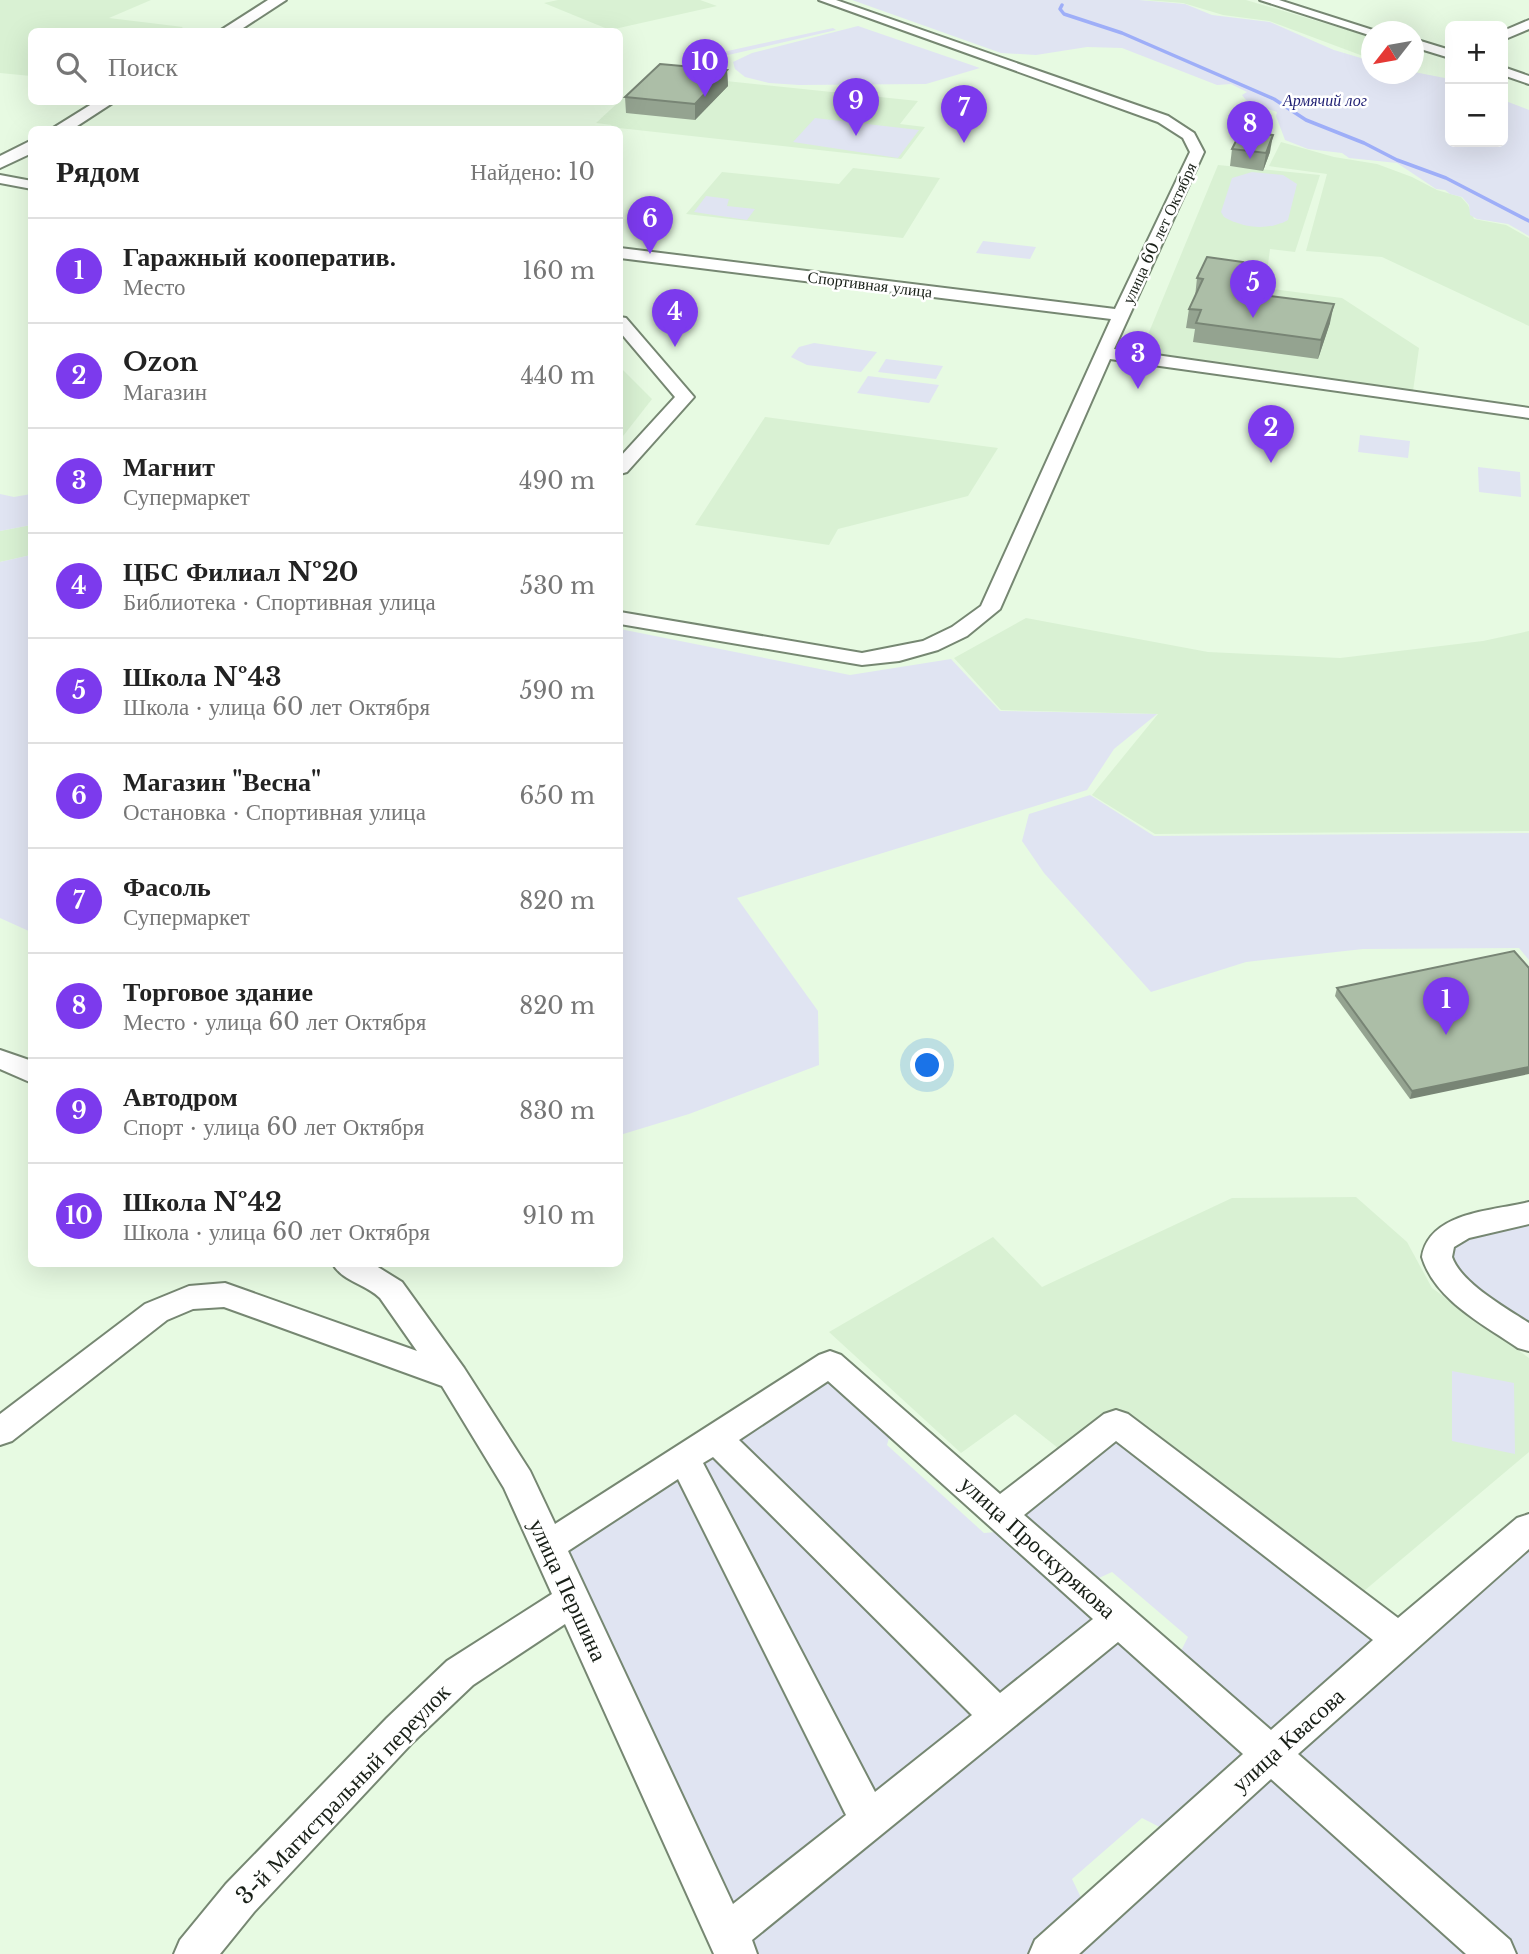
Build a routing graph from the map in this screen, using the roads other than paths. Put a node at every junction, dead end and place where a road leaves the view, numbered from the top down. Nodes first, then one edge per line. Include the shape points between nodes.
1 (279, 0) edge
2 (825, 0) edge
3 (1266, 0) edge
4 (1529, 24) edge
5 (232, 28) edge
6 (1361, 28) edge
7 (1508, 34) edge
8 (1424, 46) edge
9 (1445, 51) edge
10 (1508, 73) edge
11 (1529, 80) edge
12 (1084, 89) junction
13 (1054, 98) dead end
14 (101, 105) edge
15 (65, 126) edge
16 (28, 147) edge
17 (0, 163) edge
18 (0, 179) edge
19 (28, 183) edge
20 (623, 253) edge
21 (1121, 315) junction
22 (623, 325) edge
23 (1104, 353) junction
24 (1529, 413) edge
25 (623, 465) edge
26 (623, 619) edge
27 (0, 1059) edge
28 (28, 1072) edge
29 (1529, 1213) edge
30 (353, 1267) edge
31 (1529, 1339) edge
32 (453, 1377) junction
33 (0, 1432) edge
34 (715, 1438) junction
35 (684, 1458) junction
36 (1000, 1514) junction
37 (1529, 1528) edge
38 (548, 1546) junction
39 (573, 1600) junction
40 (1119, 1620) junction
41 (1399, 1639) junction
42 (999, 1717) junction
43 (1272, 1755) junction
44 (869, 1820) junction
45 (731, 1945) edge
46 (194, 1954) edge
47 (1049, 1954) edge
48 (1496, 1954) edge

1 - 5 main road
2 - 12 street, улица 60 лет Октября
3 - 6 street
4 - 7 street
8 - 9 street
10 - 11 street
12 - 13 street
12 - 21 street, улица 60 лет Октября via 1163,119 1189,136 1196,152
14 - 15 main road
16 - 17 main road
18 - 19 street
20 - 21 street, Спортивная улица
21 - 23 street, улица 60 лет Октября
22 - 25 street via 685,397
23 - 24 street
23 - 26 street, улица 60 лет Октября via 990,609 963,632 921,649 862,659
27 - 28 street
29 - 31 street via 1460,1229 1441,1241 1437,1257 1442,1272 1464,1292
30 - 32 street, улица Першина via 391,1290
32 - 33 street via 225,1295 189,1298 156,1312
32 - 38 street, улица Першина via 518,1481
34 - 35 street, улица Проскурякова
34 - 36 street, улица Проскурякова via 831,1364
34 - 42 street
35 - 38 street, улица Проскурякова
35 - 44 street
36 - 40 street, улица Проскурякова
36 - 41 street via 1116,1423
37 - 41 street, улица Квасова
38 - 39 street, улица Першина
39 - 45 street, улица Першина
39 - 46 street, 3-й Магистральный переулок via 460,1673 240,1898
40 - 42 street
40 - 43 street, улица Проскурякова
41 - 43 street, улица Квасова
42 - 44 street
43 - 47 street, улица Квасова
43 - 48 street, улица Проскурякова
44 - 45 street

